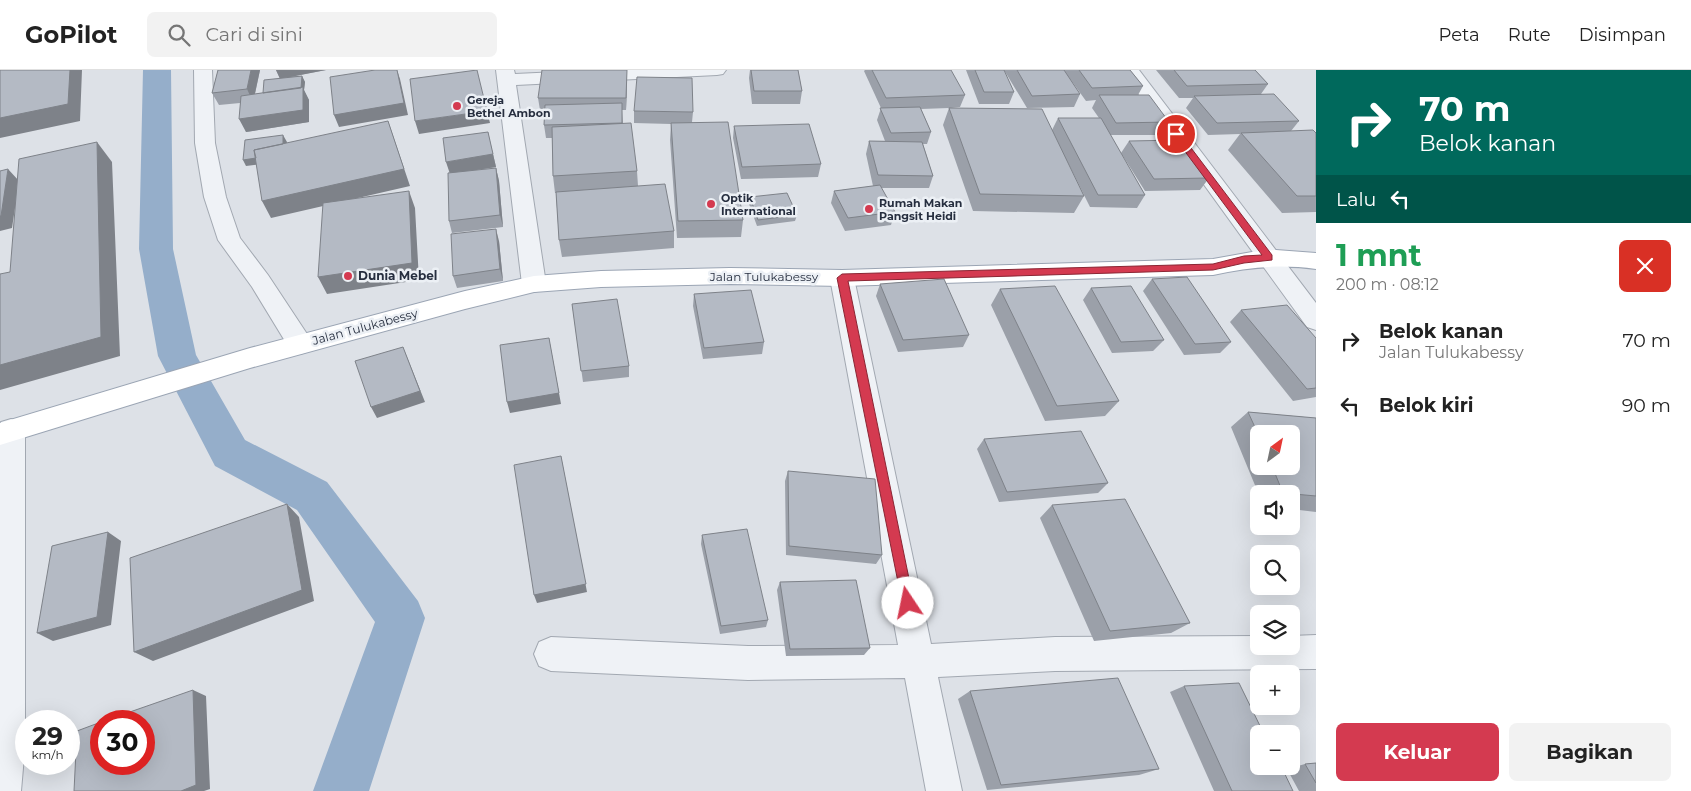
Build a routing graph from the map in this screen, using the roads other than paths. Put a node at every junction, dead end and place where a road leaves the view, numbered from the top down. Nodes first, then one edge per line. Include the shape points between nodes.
1 (204, 70) edge
2 (717, 70) edge
3 (1130, 70) edge
4 (506, 75) edge
5 (1316, 263) edge
6 (1275, 265) junction
7 (842, 278) junction
8 (534, 284) junction
9 (1316, 321) edge
10 (300, 344) junction
11 (15, 430) edge
12 (1316, 652) edge
13 (551, 654) dead end
14 (920, 660) junction
15 (3, 746) edge
16 (3, 791) edge
17 (944, 791) edge

1 - 10 street via 205,143 215,197 229,240
2 - 4 street
3 - 6 street
4 - 8 street
5 - 6 main road, Jalan Tulukabessy via 1288,257
6 - 7 main road, Jalan Tulukabessy via 1244,259 1213,267
6 - 9 street
7 - 8 main road, Jalan Tulukabessy via 601,279
7 - 14 street
8 - 10 main road, Jalan Tulukabessy
10 - 11 main road, Jalan Tulukabessy
11 - 15 street
12 - 14 street via 1055,654
13 - 14 street via 748,663
14 - 17 street
15 - 16 street

